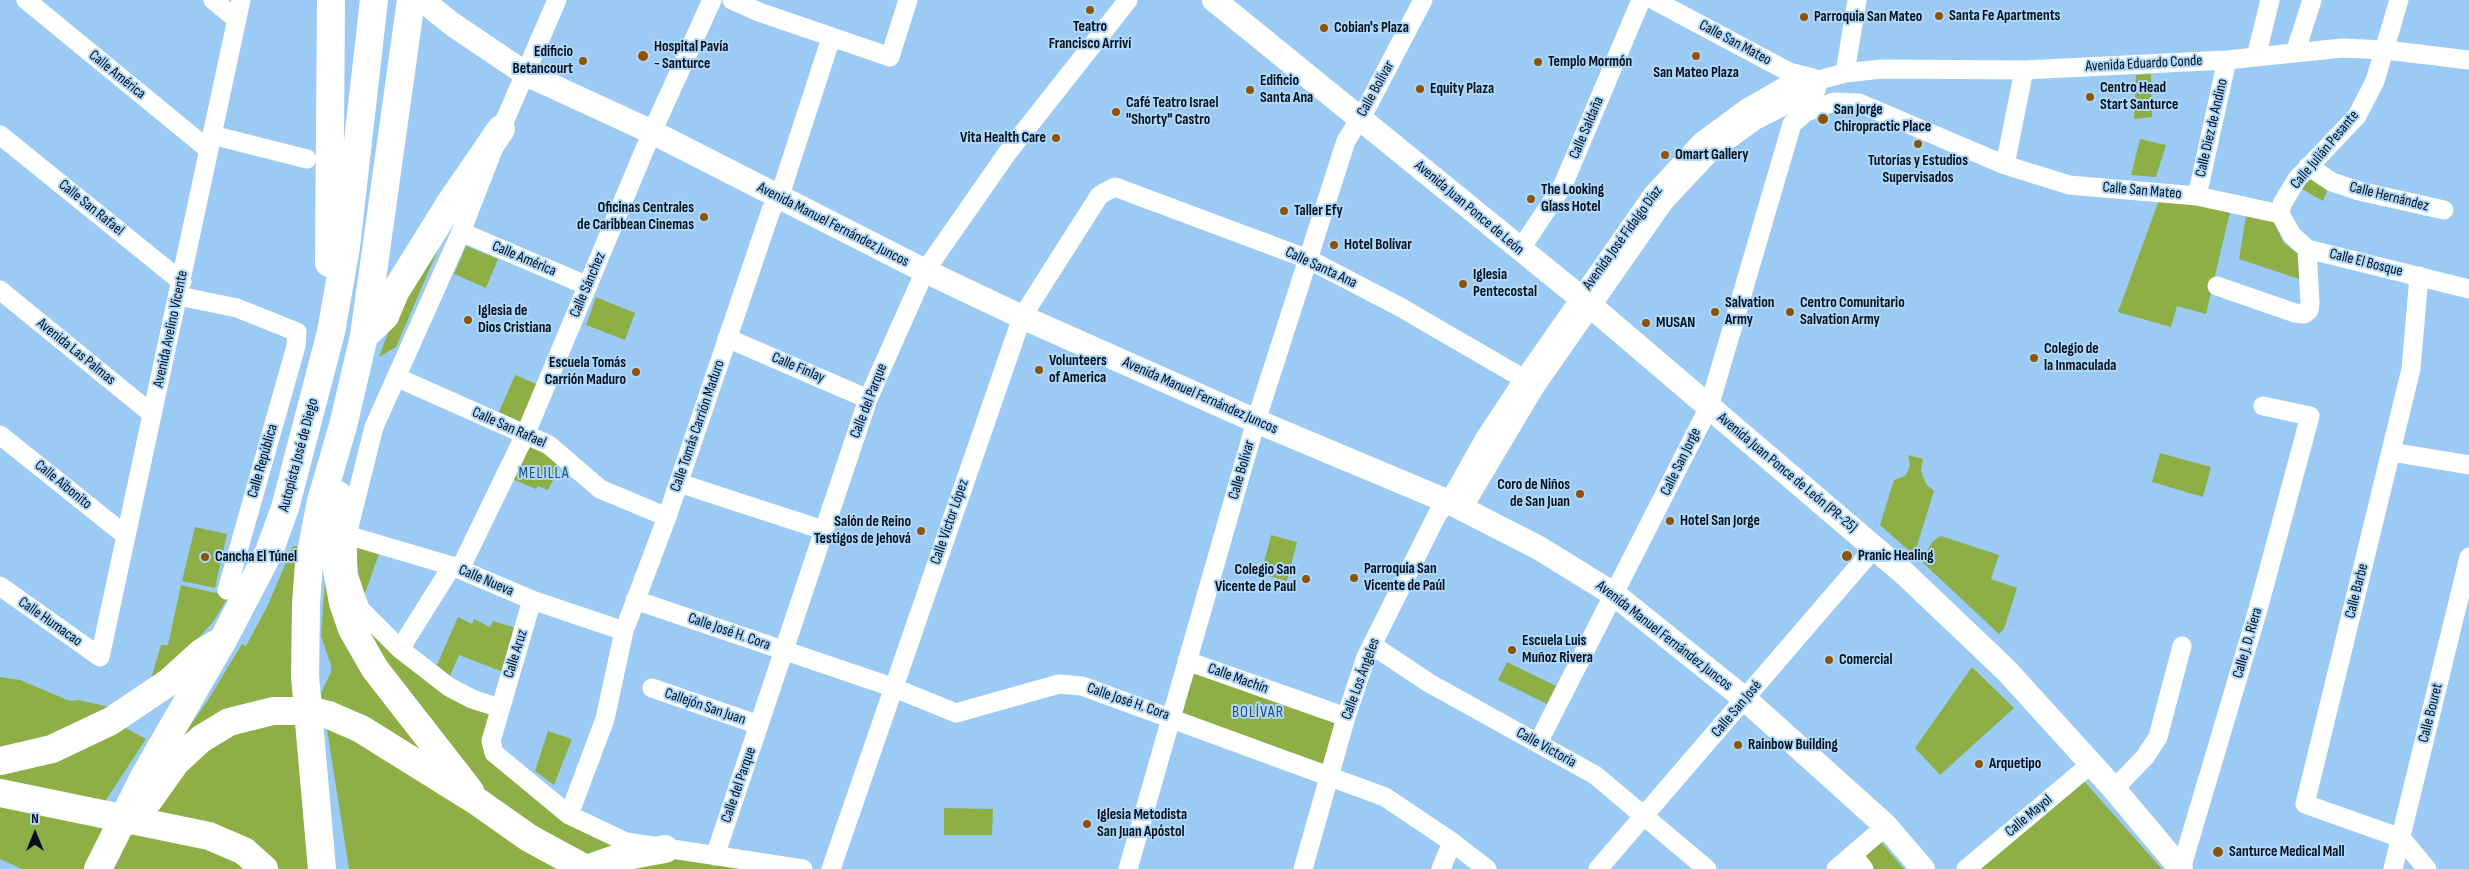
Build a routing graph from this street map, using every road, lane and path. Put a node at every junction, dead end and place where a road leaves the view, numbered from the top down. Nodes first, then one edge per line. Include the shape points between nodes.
1 (26, 0) edge
2 (214, 0) edge
3 (241, 0) edge
4 (331, 0) edge
5 (360, 0) edge
6 (374, 0) edge
7 (557, 0) edge
8 (712, 0) edge
9 (732, 0) edge
10 (908, 0) edge
11 (1128, 0) edge
12 (1214, 0) edge
13 (1423, 0) edge
14 (1641, 0) edge
15 (1654, 0) edge
16 (1856, 0) edge
17 (2270, 0) edge
18 (2312, 0) edge
19 (2399, 0) edge
20 (414, 5) edge
21 (763, 6) edge
22 (236, 19) junction
23 (831, 38) junction
24 (2386, 50) junction
25 (368, 51) junction
26 (2295, 53) junction
27 (2256, 57) junction
28 (2228, 60) junction
29 (2469, 60) edge
30 (2024, 70) junction
31 (1845, 73) junction
32 (526, 74) junction
33 (1819, 80) junction
34 (1834, 102) joint
35 (1360, 118) junction
36 (501, 129) junction
37 (652, 132) junction
38 (0, 135) edge
39 (211, 143) junction
40 (307, 159) dead end
41 (2005, 165) junction
42 (2308, 166) junction
43 (1105, 192) joint
44 (2197, 196) junction
45 (779, 198) junction
46 (2444, 210) dead end
47 (2280, 214) junction
48 (461, 232) junction
49 (2307, 249) junction
50 (1520, 250) junction
51 (1308, 260) junction
52 (925, 271) junction
53 (2419, 276) junction
54 (588, 286) junction
55 (2217, 286) dead end
56 (180, 289) junction
57 (2469, 289) edge
58 (0, 290) edge
59 (1586, 302) junction
60 (1022, 317) junction
61 (297, 332) joint
62 (332, 332) junction
63 (364, 336) junction
64 (728, 338) junction
65 (396, 377) junction
66 (1524, 379) junction
67 (868, 398) junction
68 (2263, 406) dead end
69 (1709, 407) junction
70 (152, 414) junction
71 (1256, 421) junction
72 (343, 426) junction
73 (0, 435) edge
74 (525, 435) junction
75 (2391, 452) junction
76 (2469, 465) edge
77 (679, 483) junction
78 (1456, 505) junction
79 (667, 517) junction
80 (823, 530) junction
81 (125, 535) junction
82 (347, 535) junction
83 (1875, 547) junction
84 (2469, 557) edge
85 (456, 568) junction
86 (0, 586) edge
87 (227, 590) dead end
88 (1614, 595) junction
89 (532, 600) junction
90 (635, 600) junction
91 (624, 631) junction
92 (224, 640) junction
93 (1372, 644) junction
94 (2182, 646) dead end
95 (400, 648) junction
96 (782, 650) junction
97 (100, 657) joint
98 (1187, 661) junction
99 (892, 687) junction
100 (652, 688) dead end
101 (1745, 699) junction
102 (500, 708) junction
103 (1171, 717) junction
104 (1346, 717) junction
105 (759, 725) junction
106 (1538, 743) junction
107 (0, 761) edge
108 (2091, 764) junction
109 (1330, 777) junction
110 (152, 780) junction
111 (2114, 789) junction
112 (0, 793) edge
113 (475, 800) junction
114 (570, 814) junction
115 (1645, 816) junction
116 (1886, 826) junction
117 (2401, 838) junction
118 (1452, 842) junction
119 (665, 849) junction
120 (715, 856) junction
121 (1859, 862) edge
122 (100, 869) edge
123 (264, 869) edge
124 (322, 869) edge
125 (587, 869) edge
126 (803, 869) edge
127 (831, 869) edge
128 (1128, 869) edge
129 (1303, 869) edge
130 (1441, 869) edge
131 (1487, 869) edge
132 (1598, 869) edge
133 (1707, 869) edge
134 (1836, 869) edge
135 (1923, 869) edge
136 (1966, 869) edge
137 (2181, 869) edge
138 (2393, 869) edge
139 (2427, 869) edge

1 - 39 street, Calle América
2 - 22 street
3 - 22 street, Avenida Avelino Vicente
4 - 62 highway via 329,276
5 - 25 highway via 358,14
6 - 25 highway, Autopista José de Diego
7 - 32 street
8 - 37 street, Calle Sánchez
9 - 21 street
10 - 23 street via 890,57
11 - 52 street, Calle del Parque via 1008,152
12 - 35 main road
13 - 35 street, Calle Bolívar
14 - 50 street, Calle Saldaña via 1563,186
15 - 33 street, Calle San Mateo via 1788,72
16 - 31 street
17 - 27 street
18 - 26 street
19 - 24 street, Calle Julián Pesante
20 - 32 main road, Avenida Manuel Fernández Juncos via 452,24
20 - 63 highway
21 - 23 street
22 - 39 street, Avenida Avelino Vicente
23 - 45 street, Calle Tomás Carrión Maduro
24 - 26 street, Avenida Eduardo Conde via 2342,48
24 - 29 street, Avenida Eduardo Conde
24 - 42 street, Calle Julián Pesante via 2357,116
25 - 62 highway, Autopista José de Diego via 346,247
26 - 27 street, Avenida Eduardo Conde
27 - 28 street, Avenida Eduardo Conde
28 - 30 street, Avenida Eduardo Conde
28 - 44 street, Calle Diez de Andino
30 - 31 street, Avenida Eduardo Conde via 1882,69
30 - 41 street
31 - 33 street, Avenida Eduardo Conde
32 - 36 street
32 - 37 main road, Avenida Manuel Fernández Juncos
33 - 59 street, Avenida José Fidalgo Díaz via 1787,85 1747,108 1701,142 1653,194
34 - 41 street, Calle San Mateo via 1859,103
34 - 69 street, Calle San Jorge via 1806,112 1792,124
35 - 50 main road, Avenida Juan Ponce de León
35 - 51 street, Calle Bolívar via 1346,141
36 - 48 street
36 - 63 highway via 395,292 385,316
37 - 45 main road, Avenida Manuel Fernández Juncos
37 - 54 street, Calle Sánchez
38 - 56 street, Calle San Rafael
39 - 40 street, Calle América
39 - 56 street, Avenida Avelino Vicente
41 - 44 street, Calle San Mateo via 2069,185
42 - 46 street, Calle Hernández via 2332,182 2359,191
42 - 47 street, Calle Julián Pesante via 2282,204
43 - 51 street, Calle Santa Ana via 1114,188
43 - 60 street, Calle Víctor López via 1099,196
44 - 47 street, Calle San Mateo
45 - 52 main road, Avenida Manuel Fernández Juncos
45 - 64 street, Calle Tomás Carrión Maduro via 771,210
47 - 49 street via 2292,235
48 - 54 street, Calle América
48 - 65 street
49 - 53 street, Calle El Bosque
49 - 55 street via 2310,303 2304,314
50 - 59 main road, Avenida Juan Ponce de León
51 - 66 street, Calle Santa Ana via 1400,307
51 - 71 street, Calle Bolívar
52 - 60 main road, Avenida Manuel Fernández Juncos
52 - 67 street, Calle del Parque
53 - 57 street, Calle El Bosque
53 - 75 street, Calle Barbe via 2412,369
54 - 74 street, Calle Sánchez
56 - 61 street, Calle San Rafael
56 - 70 street, Avenida Avelino Vicente
58 - 70 street, Avenida Las Palmas
59 - 66 street, Avenida José Fidalgo Díaz
59 - 69 main road, Avenida Juan Ponce de León (PR-25)
59 - 78 street, Avenida José Fidalgo Díaz via 1535,387
60 - 71 main road, Avenida Manuel Fernández Juncos
60 - 99 street, Calle Víctor López
61 - 87 street, Calle República via 296,346
62 - 92 highway, Autopista José de Diego via 285,508 269,552
63 - 72 highway
64 - 67 street, Calle Finlay
64 - 77 street, Calle Tomás Carrión Maduro
65 - 74 street, Calle San Rafael
65 - 82 street via 374,427
66 - 78 street, Avenida José Fidalgo Díaz via 1486,438
67 - 80 street, Calle del Parque
68 - 137 street, Calle J. D. Riera via 2310,416 2257,613
69 - 83 main road, Avenida Juan Ponce de León (PR-25)
69 - 88 street, Calle San Jorge
70 - 81 street, Avenida Avelino Vicente
71 - 78 main road, Avenida Manuel Fernández Juncos
71 - 98 street, Calle Bolívar
72 - 113 highway via 341,478 334,528 337,572 352,629 375,669
72 - 124 highway via 315,528 306,605 305,676
73 - 81 street, Calle Aibonito
74 - 79 street, Calle San Rafael via 549,445 600,489
74 - 85 street, Calle Sánchez
75 - 76 street
75 - 117 street, Calle Barbe via 2305,804
77 - 79 street, Calle Tomás Carrión Maduro
77 - 80 street
78 - 88 main road, Avenida Manuel Fernández Juncos via 1539,548
78 - 93 street, Calle Los Ángeles via 1438,513
79 - 90 street, Calle Tomás Carrión Maduro
80 - 96 street, Calle del Parque
81 - 97 street, Avenida Avelino Vicente
82 - 85 street, Calle Nueva
82 - 95 street via 348,574 360,609
83 - 101 street, Calle San José
83 - 108 main road, Avenida Juan Ponce de León (PR-25) via 2007,671
84 - 117 street, Calle Bouret
85 - 89 street, Calle Nueva
85 - 95 street, Calle Sánchez
86 - 97 street, Calle Humacao
88 - 101 main road, Avenida Manuel Fernández Juncos
88 - 106 street, Calle San Jorge
89 - 91 street, Calle Nueva
89 - 102 street, Calle Aruz
90 - 91 street, Calle Tomás Carrión Maduro
90 - 96 street, Calle José H. Cora
91 - 114 street, Calle Tomás Carrión Maduro via 605,719
92 - 107 highway via 201,652 169,682 110,721 52,749
92 - 110 highway, Autopista José de Diego
93 - 104 street, Calle Los Ángeles
93 - 106 street, Calle Victoria via 1429,683
94 - 111 street via 2158,737
95 - 102 street via 449,687
96 - 99 street, Calle José H. Cora
96 - 105 street, Calle del Parque
98 - 103 street, Calle Bolívar
98 - 104 street, Calle Machín
99 - 103 street, Calle José H. Cora via 956,713 1059,684 1080,685
99 - 127 street, Calle Víctor López
100 - 105 street, Callejón San Juan
101 - 115 street, Calle San José
101 - 116 main road, Avenida Manuel Fernández Juncos
102 - 114 street, Calle Aruz via 491,742 494,753
103 - 109 street, Calle José H. Cora
103 - 128 street, Calle Bolívar
104 - 109 street, Calle Los Ángeles
105 - 120 street, Calle del Parque
106 - 115 street, Calle Victoria via 1595,775
108 - 111 main road
108 - 136 street, Calle Mayol
109 - 118 street, Calle José H. Cora via 1385,797
109 - 129 street, Calle Los Ángeles
110 - 113 highway via 229,722 253,714 294,709 346,721
110 - 122 highway
111 - 137 main road
112 - 123 highway via 209,836 244,851
113 - 125 highway via 529,838
114 - 119 street, Calle Aruz via 626,842
115 - 132 street, Calle San José
115 - 133 street, Calle Victoria
116 - 121 street
116 - 135 main road, Avenida Manuel Fernández Juncos
117 - 138 street, Calle Bouret
117 - 139 street
118 - 130 street
118 - 131 street, Calle José H. Cora
119 - 120 street, Calle Aruz
119 - 125 highway via 621,857
120 - 126 street, Calle Aruz
121 - 134 street

